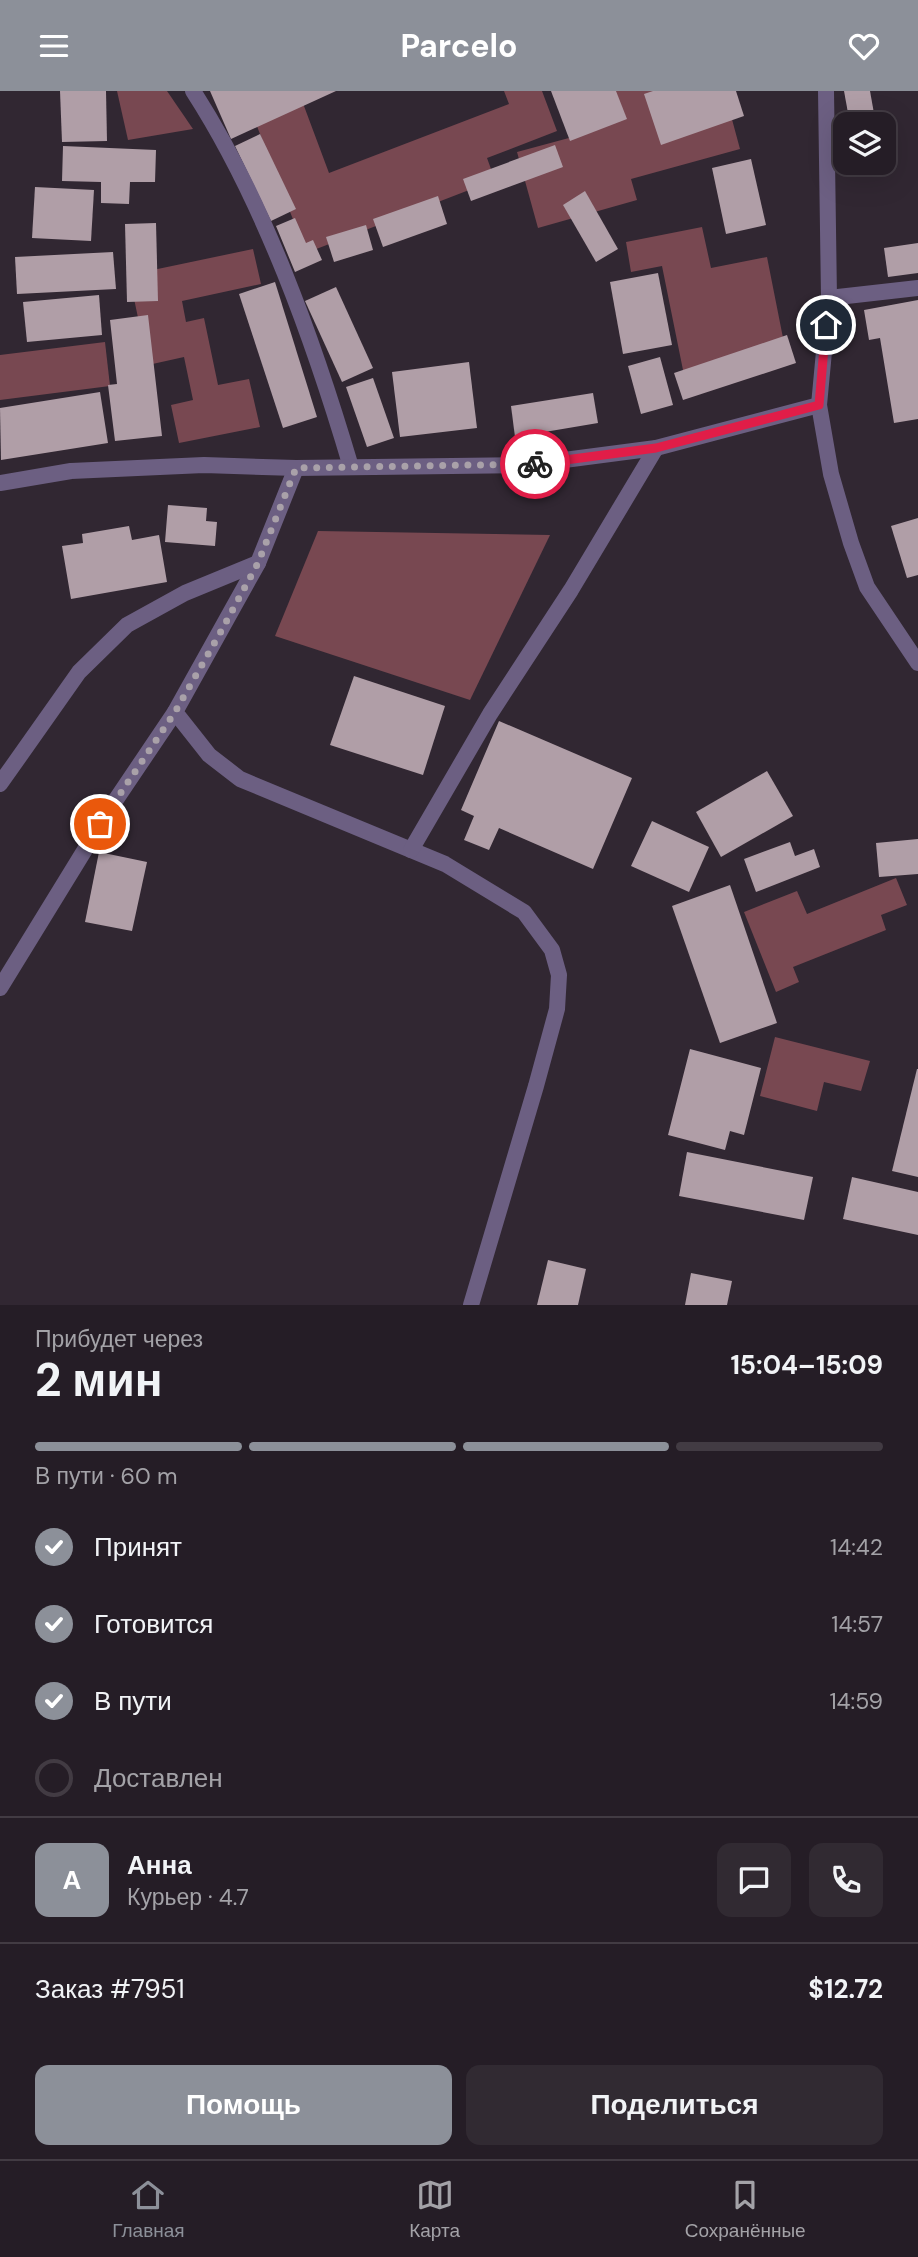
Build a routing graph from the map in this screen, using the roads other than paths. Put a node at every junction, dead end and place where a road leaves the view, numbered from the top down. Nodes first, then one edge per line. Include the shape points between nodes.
1 (193, 91) edge
2 (826, 91) edge
3 (918, 288) edge
4 (829, 298) junction
5 (819, 405) junction
6 (656, 448) junction
7 (351, 467) junction
8 (296, 468) junction
9 (0, 483) edge
10 (258, 563) junction
11 (918, 663) edge
12 (175, 712) junction
13 (0, 784) edge
14 (411, 850) junction
15 (0, 988) edge
16 (471, 1305) edge

1 - 7 lane via 215,125 264,227 324,376
2 - 4 lane
3 - 4 lane
4 - 5 lane
5 - 6 lane
5 - 11 lane via 831,474 867,587
6 - 7 lane via 526,465
6 - 14 lane
7 - 8 lane
8 - 9 lane via 204,465 71,471
8 - 10 lane
10 - 12 lane
10 - 13 lane via 185,593 127,625 79,672
12 - 14 lane via 209,755 240,779
12 - 15 lane
14 - 16 lane via 445,864 524,912 552,950 559,975 557,1009

